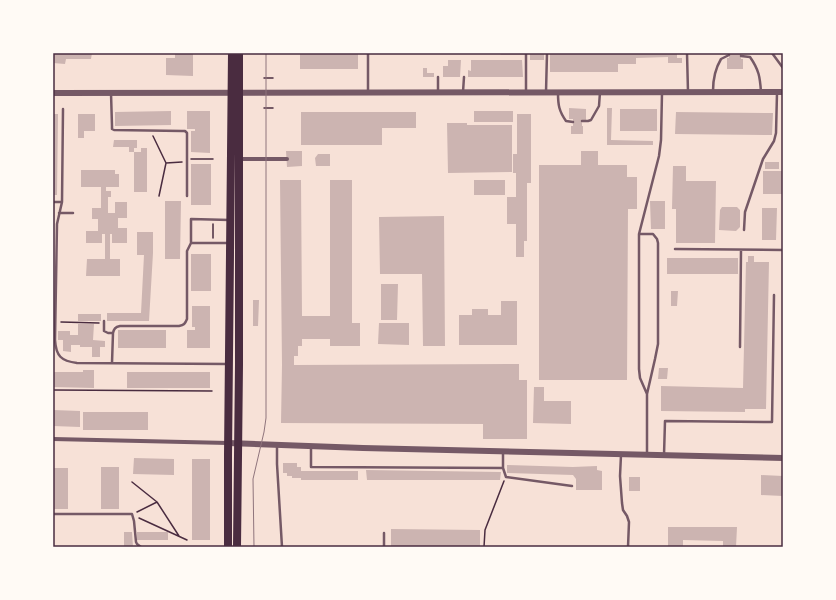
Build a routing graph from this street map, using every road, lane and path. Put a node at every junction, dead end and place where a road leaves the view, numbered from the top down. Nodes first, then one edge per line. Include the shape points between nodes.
1 (232, 53) edge
2 (239, 53) edge
3 (368, 53) edge
4 (501, 53) edge
5 (526, 53) edge
6 (547, 53) edge
7 (687, 53) edge
8 (772, 53) edge
9 (729, 55) dead end
10 (741, 56) dead end
11 (783, 68) edge
12 (438, 77) dead end
13 (464, 77) dead end
14 (264, 78) dead end
15 (273, 78) dead end
16 (464, 92) junction
17 (526, 92) junction
18 (546, 92) junction
19 (558, 92) junction
20 (600, 92) junction
21 (662, 92) junction
22 (688, 92) junction
23 (713, 92) junction
24 (761, 92) junction
25 (780, 92) edge
26 (53, 93) edge
27 (111, 93) junction
28 (235, 93) junction
29 (368, 93) junction
30 (438, 93) junction
31 (264, 108) dead end
32 (273, 108) dead end
33 (63, 109) dead end
34 (582, 121) dead end
35 (573, 122) dead end
36 (151, 130) junction
37 (213, 159) dead end
38 (235, 159) junction
39 (287, 159) dead end
40 (187, 160) junction
41 (166, 163) junction
42 (159, 196) dead end
43 (188, 196) dead end
44 (53, 202) edge
45 (62, 202) junction
46 (59, 213) junction
47 (73, 213) dead end
48 (230, 220) junction
49 (213, 224) dead end
50 (744, 230) dead end
51 (640, 234) junction
52 (213, 239) dead end
53 (191, 243) junction
54 (230, 243) junction
55 (675, 249) dead end
56 (741, 250) junction
57 (783, 250) edge
58 (774, 295) dead end
59 (55, 321) junction
60 (104, 322) joint
61 (54, 332) edge
62 (113, 333) junction
63 (740, 347) dead end
64 (112, 363) junction
65 (229, 364) junction
66 (53, 390) edge
67 (212, 390) dead end
68 (647, 394) junction
69 (53, 439) edge
70 (228, 443) junction
71 (238, 444) junction
72 (277, 445) junction
73 (311, 446) junction
74 (503, 452) junction
75 (621, 454) junction
76 (647, 455) junction
77 (664, 455) junction
78 (783, 458) edge
79 (503, 468) junction
80 (504, 481) dead end
81 (132, 482) dead end
82 (572, 486) dead end
83 (157, 502) junction
84 (53, 514) edge
85 (132, 514) junction
86 (384, 533) dead end
87 (178, 536) junction
88 (187, 540) dead end
89 (141, 547) edge
90 (228, 547) edge
91 (237, 547) edge
92 (282, 547) edge
93 (384, 547) edge
94 (484, 547) edge
95 (628, 547) edge

1 - 28 main road
2 - 28 main road
3 - 29 lane
4 - 5 lane
5 - 17 lane
6 - 18 lane
7 - 22 lane
8 - 11 lane
9 - 23 lane via 721,58 716,66
10 - 24 lane via 750,57 756,66
12 - 30 lane
13 - 16 lane
14 - 15 path
16 - 17 street
16 - 30 street
17 - 18 street
18 - 19 street
19 - 20 street
19 - 35 lane via 560,113 566,120
20 - 21 street
20 - 34 lane via 599,106 591,120
21 - 22 street
21 - 51 lane via 659,156
22 - 23 street
23 - 24 street
24 - 25 street
25 - 50 lane via 774,141 763,159 745,212
26 - 27 street
27 - 28 street
27 - 36 lane via 112,129
28 - 29 street
28 - 38 main road
29 - 30 street
31 - 32 path
33 - 45 lane
36 - 40 lane via 185,131
36 - 41 path
37 - 40 path
38 - 39 street
38 - 48 main road
38 - 71 main road
40 - 41 path
40 - 43 lane
41 - 42 path
44 - 45 lane
45 - 46 lane
46 - 47 lane
46 - 59 lane
48 - 53 lane via 191,220
48 - 54 main road
49 - 52 path
51 - 68 lane via 638,369
51 - 68 lane via 653,234 658,243 658,344
53 - 54 lane
53 - 62 lane via 187,251 186,323 179,326 120,326 116,327
54 - 65 main road
55 - 56 lane
56 - 57 lane
56 - 63 lane
58 - 77 lane via 772,422 665,421
59 - 60 path
59 - 61 lane
60 - 62 lane via 104,331
61 - 64 lane via 58,354 65,361
62 - 64 lane
64 - 65 lane
65 - 70 main road
66 - 67 path
68 - 76 lane
69 - 70 street
70 - 71 street
70 - 90 main road
71 - 72 street
71 - 91 main road
72 - 73 street
72 - 92 lane
73 - 74 street
73 - 79 lane via 311,467
74 - 75 street
74 - 79 lane
75 - 76 street
75 - 95 lane via 622,504 629,522
76 - 77 street
77 - 78 street
79 - 82 lane via 506,477
80 - 94 path via 484,530
81 - 83 path
83 - 85 path
83 - 87 path
84 - 85 lane
85 - 87 path
85 - 89 lane via 136,542
86 - 93 lane
87 - 88 path

